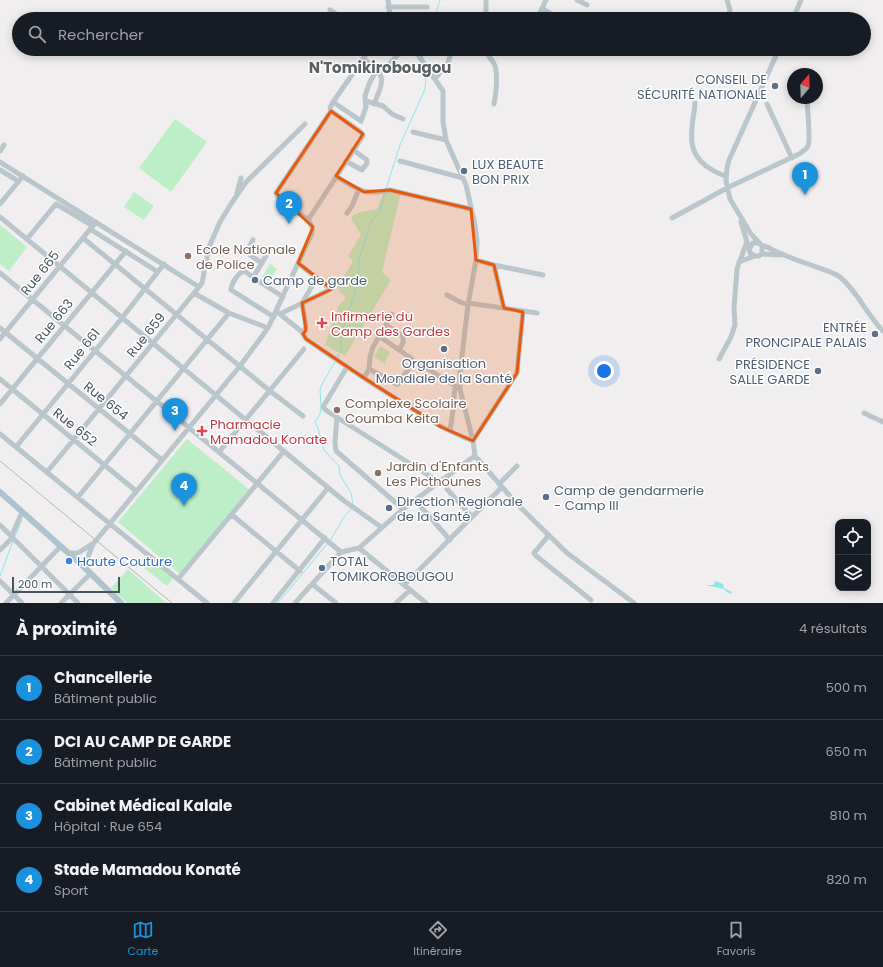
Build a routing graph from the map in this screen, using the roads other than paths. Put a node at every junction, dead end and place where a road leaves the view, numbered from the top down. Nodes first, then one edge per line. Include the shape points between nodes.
1 (388, 0) edge
2 (546, 0) edge
3 (577, 0) edge
4 (727, 0) edge
5 (801, 0) edge
6 (486, 1) dead end
7 (586, 5) dead end
8 (388, 7) junction
9 (427, 7) dead end
10 (542, 8) junction
11 (330, 10) dead end
12 (333, 12) edge
13 (390, 12) edge
14 (486, 12) edge
15 (540, 12) edge
16 (549, 12) edge
17 (729, 12) edge
18 (796, 12) edge
19 (365, 56) edge
20 (397, 56) edge
21 (419, 56) edge
22 (450, 56) edge
23 (488, 56) edge
24 (776, 56) edge
25 (363, 59) junction
26 (378, 71) junction
27 (435, 79) junction
28 (333, 102) junction
29 (366, 102) junction
30 (695, 103) dead end
31 (374, 104) junction
32 (494, 104) dead end
33 (767, 104) dead end
34 (807, 104) edge
35 (331, 111) junction
36 (403, 119) dead end
37 (305, 124) dead end
38 (413, 132) dead end
39 (446, 140) junction
40 (4, 145) dead end
41 (353, 150) junction
42 (0, 151) edge
43 (792, 158) junction
44 (346, 161) junction
45 (400, 161) dead end
46 (0, 162) edge
47 (0, 170) edge
48 (23, 176) junction
49 (336, 176) junction
50 (726, 176) junction
51 (241, 178) dead end
52 (463, 178) junction
53 (18, 181) junction
54 (727, 188) junction
55 (359, 189) junction
56 (235, 197) junction
57 (0, 204) edge
58 (471, 209) junction
59 (737, 212) junction
60 (347, 213) dead end
61 (0, 217) edge
62 (672, 218) dead end
63 (308, 220) junction
64 (93, 226) junction
65 (83, 238) junction
66 (27, 239) junction
67 (253, 240) dead end
68 (747, 242) junction
69 (760, 244) junction
70 (749, 249) junction
71 (126, 251) junction
72 (269, 251) dead end
73 (762, 254) junction
74 (783, 255) junction
75 (755, 256) junction
76 (476, 260) junction
77 (262, 263) junction
78 (298, 263) junction
79 (738, 263) junction
80 (115, 264) junction
81 (164, 264) junction
82 (494, 265) junction
83 (60, 266) junction
84 (158, 272) junction
85 (0, 274) edge
86 (543, 275) dead end
87 (254, 276) junction
88 (317, 278) junction
89 (199, 286) junction
90 (145, 288) junction
91 (92, 293) junction
92 (194, 293) junction
93 (447, 295) dead end
94 (283, 296) junction
95 (32, 300) junction
96 (302, 303) junction
97 (468, 304) junction
98 (504, 308) junction
99 (523, 312) junction
100 (229, 313) junction
101 (278, 313) junction
102 (537, 313) dead end
103 (177, 314) junction
104 (392, 314) dead end
105 (274, 317) junction
106 (122, 318) junction
107 (386, 324) junction
108 (64, 326) junction
109 (0, 328) edge
110 (268, 328) junction
111 (883, 331) edge
112 (5, 333) junction
113 (303, 334) junction
114 (379, 336) junction
115 (0, 339) edge
116 (208, 339) junction
117 (153, 343) junction
118 (304, 349) dead end
119 (399, 350) junction
120 (95, 351) junction
121 (37, 359) junction
122 (719, 359) dead end
123 (420, 364) dead end
124 (240, 366) junction
125 (347, 367) junction
126 (184, 369) junction
127 (369, 369) junction
128 (126, 376) junction
129 (364, 378) junction
130 (0, 379) edge
131 (68, 384) junction
132 (457, 388) junction
133 (12, 389) junction
134 (270, 390) junction
135 (216, 395) junction
136 (157, 401) junction
137 (0, 404) edge
138 (99, 409) junction
139 (864, 413) dead end
140 (43, 414) junction
141 (303, 416) dead end
142 (337, 417) junction
143 (246, 420) junction
144 (883, 422) edge
145 (189, 427) junction
146 (450, 431) junction
147 (0, 434) edge
148 (130, 434) junction
149 (74, 440) junction
150 (473, 441) junction
151 (16, 447) junction
152 (284, 451) junction
153 (220, 452) junction
154 (475, 456) junction
155 (162, 460) junction
156 (104, 465) junction
157 (517, 466) dead end
158 (47, 472) junction
159 (439, 482) junction
160 (258, 483) junction
161 (501, 486) junction
162 (328, 488) junction
163 (446, 489) dead end
164 (136, 491) junction
165 (0, 492) edge
166 (78, 497) junction
167 (415, 500) junction
168 (403, 509) junction
169 (22, 512) junction
170 (232, 515) junction
171 (472, 517) junction
172 (303, 520) junction
173 (110, 523) junction
174 (0, 525) edge
175 (381, 527) junction
176 (549, 535) junction
177 (12, 538) junction
178 (326, 539) junction
179 (450, 540) junction
180 (93, 544) junction
181 (61, 546) junction
182 (359, 548) junction
183 (0, 550) edge
184 (276, 552) junction
185 (341, 552) junction
186 (69, 553) junction
187 (42, 566) junction
188 (84, 567) junction
189 (300, 571) junction
190 (91, 573) junction
191 (178, 579) junction
192 (0, 581) edge
193 (312, 584) junction
194 (404, 585) junction
195 (410, 590) junction
196 (70, 594) junction
197 (14, 595) junction
198 (591, 600) dead end
199 (6, 603) edge
200 (22, 603) edge
201 (61, 603) edge
202 (78, 603) edge
203 (120, 603) edge
204 (207, 603) edge
205 (234, 603) edge
206 (273, 603) edge
207 (295, 603) edge
208 (336, 603) edge
209 (396, 603) edge
210 (426, 603) edge
211 (634, 603) edge

1 - 8 street
2 - 10 street
3 - 7 street
4 - 17 street
5 - 18 street
6 - 14 street
8 - 9 street
8 - 13 street
10 - 15 street
10 - 16 street
11 - 12 street
19 - 25 street
20 - 26 street via 387,67
21 - 27 street
22 - 27 street via 448,63
23 - 32 street via 495,66
24 - 50 street via 729,160
25 - 26 street
25 - 28 street
26 - 29 street via 364,96
26 - 31 street via 383,85
27 - 39 street via 443,91
28 - 29 street via 361,121
28 - 35 street
29 - 31 street
30 - 50 street via 691,138 694,152 701,162
31 - 36 street via 383,106
33 - 43 street
34 - 43 street via 809,145
35 - 41 street via 363,134
35 - 63 street via 276,193
37 - 56 street, Rue 659 via 246,182
38 - 39 street
39 - 52 street
40 - 42 street
41 - 44 street
41 - 44 street via 367,160 364,169
43 - 54 street
44 - 49 street
45 - 52 street
46 - 48 street
47 - 53 street
48 - 53 street
48 - 64 street
49 - 55 street
49 - 63 street
50 - 54 street
51 - 56 street, Rue 659
52 - 58 street
53 - 57 street
54 - 59 street
54 - 62 street
55 - 58 street via 364,192 390,190
55 - 60 street
56 - 89 street, Rue 659 via 209,247 202,283
58 - 76 street via 477,241
59 - 68 street
59 - 69 street
61 - 66 street
63 - 78 street via 313,229
64 - 65 street, Rue 665
64 - 66 street via 56,204
64 - 71 street
64 - 81 street
65 - 80 street
65 - 83 street, Rue 665
66 - 83 street
67 - 77 street via 247,253
68 - 70 street
68 - 79 street
69 - 70 street via 751,244
69 - 73 street
69 - 74 street
70 - 75 street
71 - 80 street, Rue 663
71 - 84 street
72 - 77 street
73 - 74 street
73 - 75 street
74 - 111 street via 840,277
75 - 79 street
76 - 82 street
76 - 97 street
77 - 87 street
78 - 88 street
78 - 94 street
79 - 122 street via 734,325 731,337
80 - 90 street
80 - 91 street, Rue 663
81 - 84 street, Rue 661
81 - 89 street
82 - 86 street
82 - 98 street
83 - 91 street
83 - 95 street, Rue 665
84 - 90 street, Rue 661
85 - 95 street
87 - 94 street
87 - 105 street via 246,271 241,272 231,290
88 - 96 street
88 - 96 street via 329,287 329,290
89 - 92 street, Rue 659
90 - 103 street
90 - 106 street, Rue 661
91 - 106 street
91 - 108 street, Rue 663
92 - 100 street
92 - 103 street, Rue 659
93 - 97 street
94 - 101 street
95 - 108 street
95 - 112 street, Rue 665
96 - 101 street
96 - 113 street via 306,326
97 - 98 street
97 - 132 street
98 - 99 street
99 - 102 street
99 - 150 street via 516,373
100 - 110 street
100 - 116 street
101 - 105 street
101 - 113 street
103 - 116 street
103 - 117 street, Rue 659
104 - 107 street
105 - 110 street
106 - 117 street
106 - 120 street, Rue 661
107 - 114 street
107 - 119 street via 403,336
108 - 120 street
108 - 121 street, Rue 663
109 - 112 street, Rue 654
110 - 124 street
112 - 115 street, Rue 665
112 - 121 street, Rue 654
113 - 125 street via 306,339
114 - 119 street
114 - 127 street via 373,347
116 - 124 street
116 - 126 street
117 - 126 street
117 - 128 street, Rue 659
118 - 134 street
119 - 127 street via 413,362 398,384
120 - 128 street
120 - 131 street, Rue 661
121 - 131 street, Rue 654
121 - 133 street, Rue 663
123 - 132 street
124 - 134 street
124 - 135 street
125 - 129 street
125 - 142 street via 323,407
126 - 135 street
126 - 136 street
127 - 129 street
128 - 136 street
128 - 138 street, Rue 659
129 - 146 street
130 - 133 street, Rue 652
131 - 138 street, Rue 654
131 - 140 street, Rue 661
132 - 146 street
132 - 150 street
133 - 137 street, Rue 663
133 - 140 street, Rue 652
134 - 141 street
134 - 143 street
135 - 143 street
135 - 145 street
136 - 145 street
136 - 148 street
138 - 148 street, Rue 654
138 - 149 street, Rue 659
139 - 144 street
140 - 149 street, Rue 652
140 - 151 street, Rue 661
142 - 159 street
142 - 168 street via 336,451
143 - 152 street
143 - 153 street
145 - 153 street
145 - 155 street
146 - 150 street
147 - 151 street
148 - 155 street, Rue 654
148 - 156 street
149 - 156 street, Rue 652
149 - 158 street, Rue 659
150 - 154 street
151 - 158 street
152 - 160 street
152 - 162 street
153 - 160 street
154 - 159 street
154 - 161 street
155 - 164 street
156 - 164 street, Rue 652
156 - 166 street
157 - 161 street
158 - 166 street
159 - 167 street
160 - 170 street
160 - 172 street
161 - 171 street
161 - 176 street
162 - 172 street
162 - 175 street
163 - 171 street
164 - 173 street
165 - 169 main road
166 - 173 street
167 - 168 street
167 - 179 street
168 - 175 street
169 - 177 street
169 - 181 main road
170 - 184 street
170 - 191 street
171 - 179 street
172 - 178 street
172 - 184 street
173 - 180 street
173 - 191 street
174 - 177 street
175 - 182 street
176 - 198 street via 535,555
176 - 211 street via 567,553
177 - 183 street
177 - 187 street
178 - 185 street
178 - 189 street
179 - 194 street
180 - 186 street via 78,553
180 - 188 street
181 - 186 main road
181 - 187 street
182 - 185 street
182 - 194 street
184 - 189 street
184 - 205 street
185 - 193 street
186 - 188 main road
187 - 196 street
187 - 197 street
188 - 190 main road
189 - 206 street
190 - 196 street
190 - 203 main road
191 - 204 street
192 - 197 street
193 - 207 street
193 - 208 street
194 - 195 street
195 - 209 street
195 - 210 street
196 - 201 street
196 - 202 street
197 - 199 street
197 - 200 street

